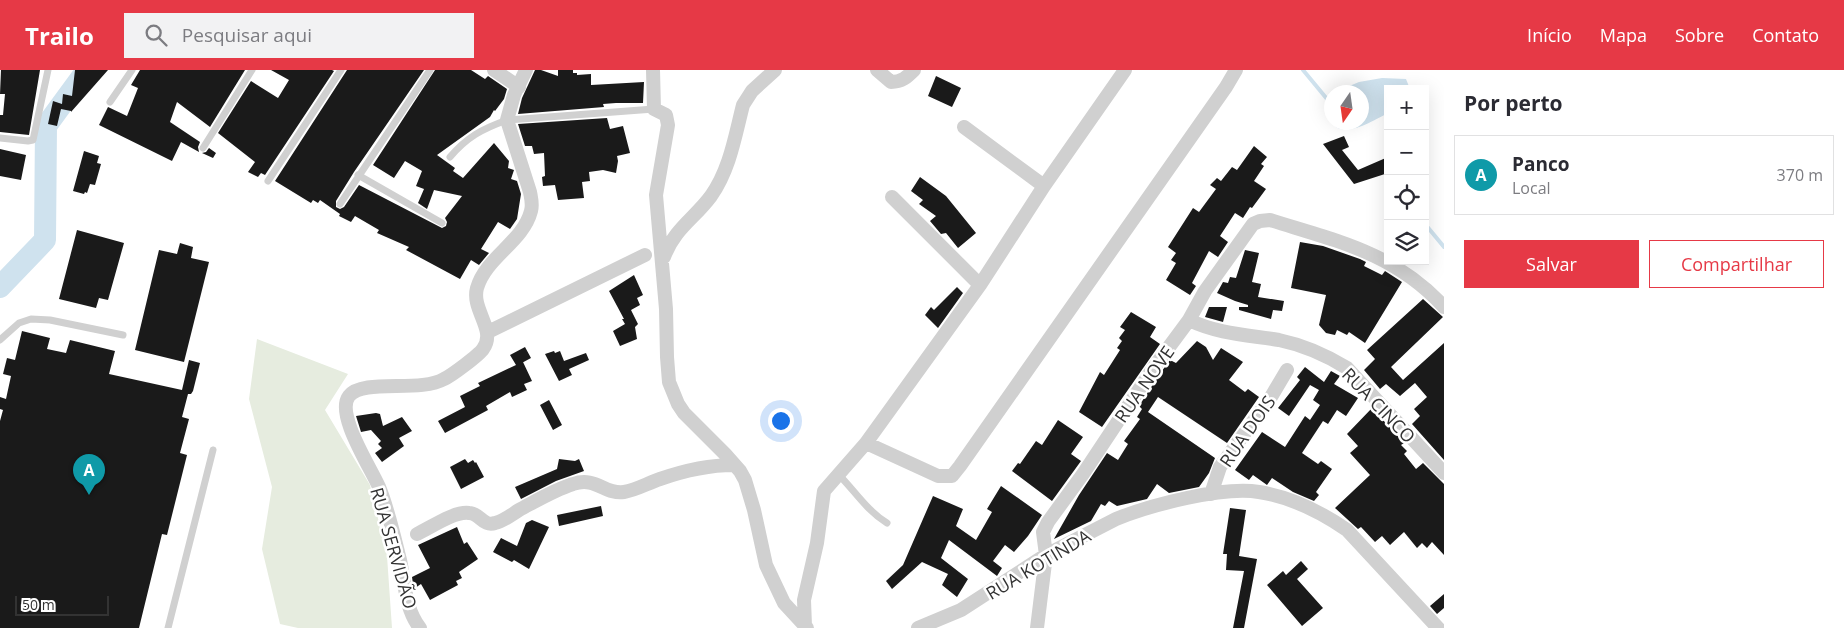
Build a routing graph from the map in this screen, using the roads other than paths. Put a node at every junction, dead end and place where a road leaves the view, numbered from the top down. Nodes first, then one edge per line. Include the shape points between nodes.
1 (48, 70) edge
2 (132, 70) edge
3 (252, 70) edge
4 (341, 70) edge
5 (430, 70) edge
6 (494, 70) edge
7 (526, 70) edge
8 (653, 70) edge
9 (775, 70) edge
10 (877, 70) edge
11 (914, 70) edge
12 (1125, 70) edge
13 (1236, 70) edge
14 (518, 87) junction
15 (110, 102) dead end
16 (654, 109) junction
17 (506, 120) junction
18 (964, 127) dead end
19 (0, 138) edge
20 (203, 148) dead end
21 (450, 157) dead end
22 (358, 175) junction
23 (268, 181) dead end
24 (1044, 186) junction
25 (892, 197) dead end
26 (340, 204) dead end
27 (442, 223) dead end
28 (645, 255) dead end
29 (662, 262) junction
30 (980, 285) junction
31 (1444, 307) edge
32 (1189, 320) junction
33 (488, 332) junction
34 (123, 335) dead end
35 (0, 340) edge
36 (1287, 370) dead end
37 (866, 443) junction
38 (213, 450) dead end
39 (734, 464) junction
40 (838, 473) junction
41 (1444, 473) edge
42 (1211, 494) junction
43 (887, 523) dead end
44 (417, 534) dead end
45 (1046, 555) junction
46 (806, 627) edge
47 (168, 628) edge
48 (420, 628) edge
49 (918, 628) edge
50 (1037, 628) edge
51 (1438, 628) edge

1 - 19 lane via 33,140
2 - 15 lane
3 - 20 lane
4 - 23 lane
5 - 22 lane
6 - 14 street
7 - 14 street
8 - 16 street
9 - 29 street via 746,98 722,177 710,197 673,237
10 - 11 street via 891,82 897,82
12 - 24 street
13 - 37 street via 952,476 938,476
14 - 17 street
16 - 17 lane
16 - 29 street via 666,115 668,125 656,195
17 - 21 lane via 471,136
17 - 33 street via 532,203 523,228 487,269 478,286 476,300
18 - 24 street
22 - 26 lane
22 - 27 lane
24 - 30 street
25 - 30 street
28 - 33 street
29 - 39 street via 669,382 684,413
30 - 37 street
31 - 32 street, RUA NOVE via 1416,280 1394,265 1366,251 1270,220 1253,224 1244,235 1205,290
32 - 41 street, RUA CINCO via 1218,331 1280,341 1329,357 1346,368
32 - 45 street, RUA NOVE via 1048,522 1043,532
33 - 48 street, RUA SERVIDÃO via 483,350 444,379 421,386 355,390 345,406 353,433 379,487 409,608
34 - 35 lane via 31,319 19,323
36 - 42 street, RUA DOIS via 1220,467
37 - 40 street
38 - 47 lane
39 - 44 street via 688,471 624,492 616,492 594,482 575,483 499,522 485,524 475,514 461,513
39 - 46 street via 750,492 761,548 775,587 784,603
40 - 43 lane via 862,502
40 - 46 street via 824,490 804,600
42 - 45 street, RUA KOTINDA via 1128,514
42 - 51 street, RUA KOTINDA via 1259,492 1308,507 1333,520 1347,530
45 - 49 street, RUA KOTINDA via 961,610
45 - 50 street, RUA NOVE

